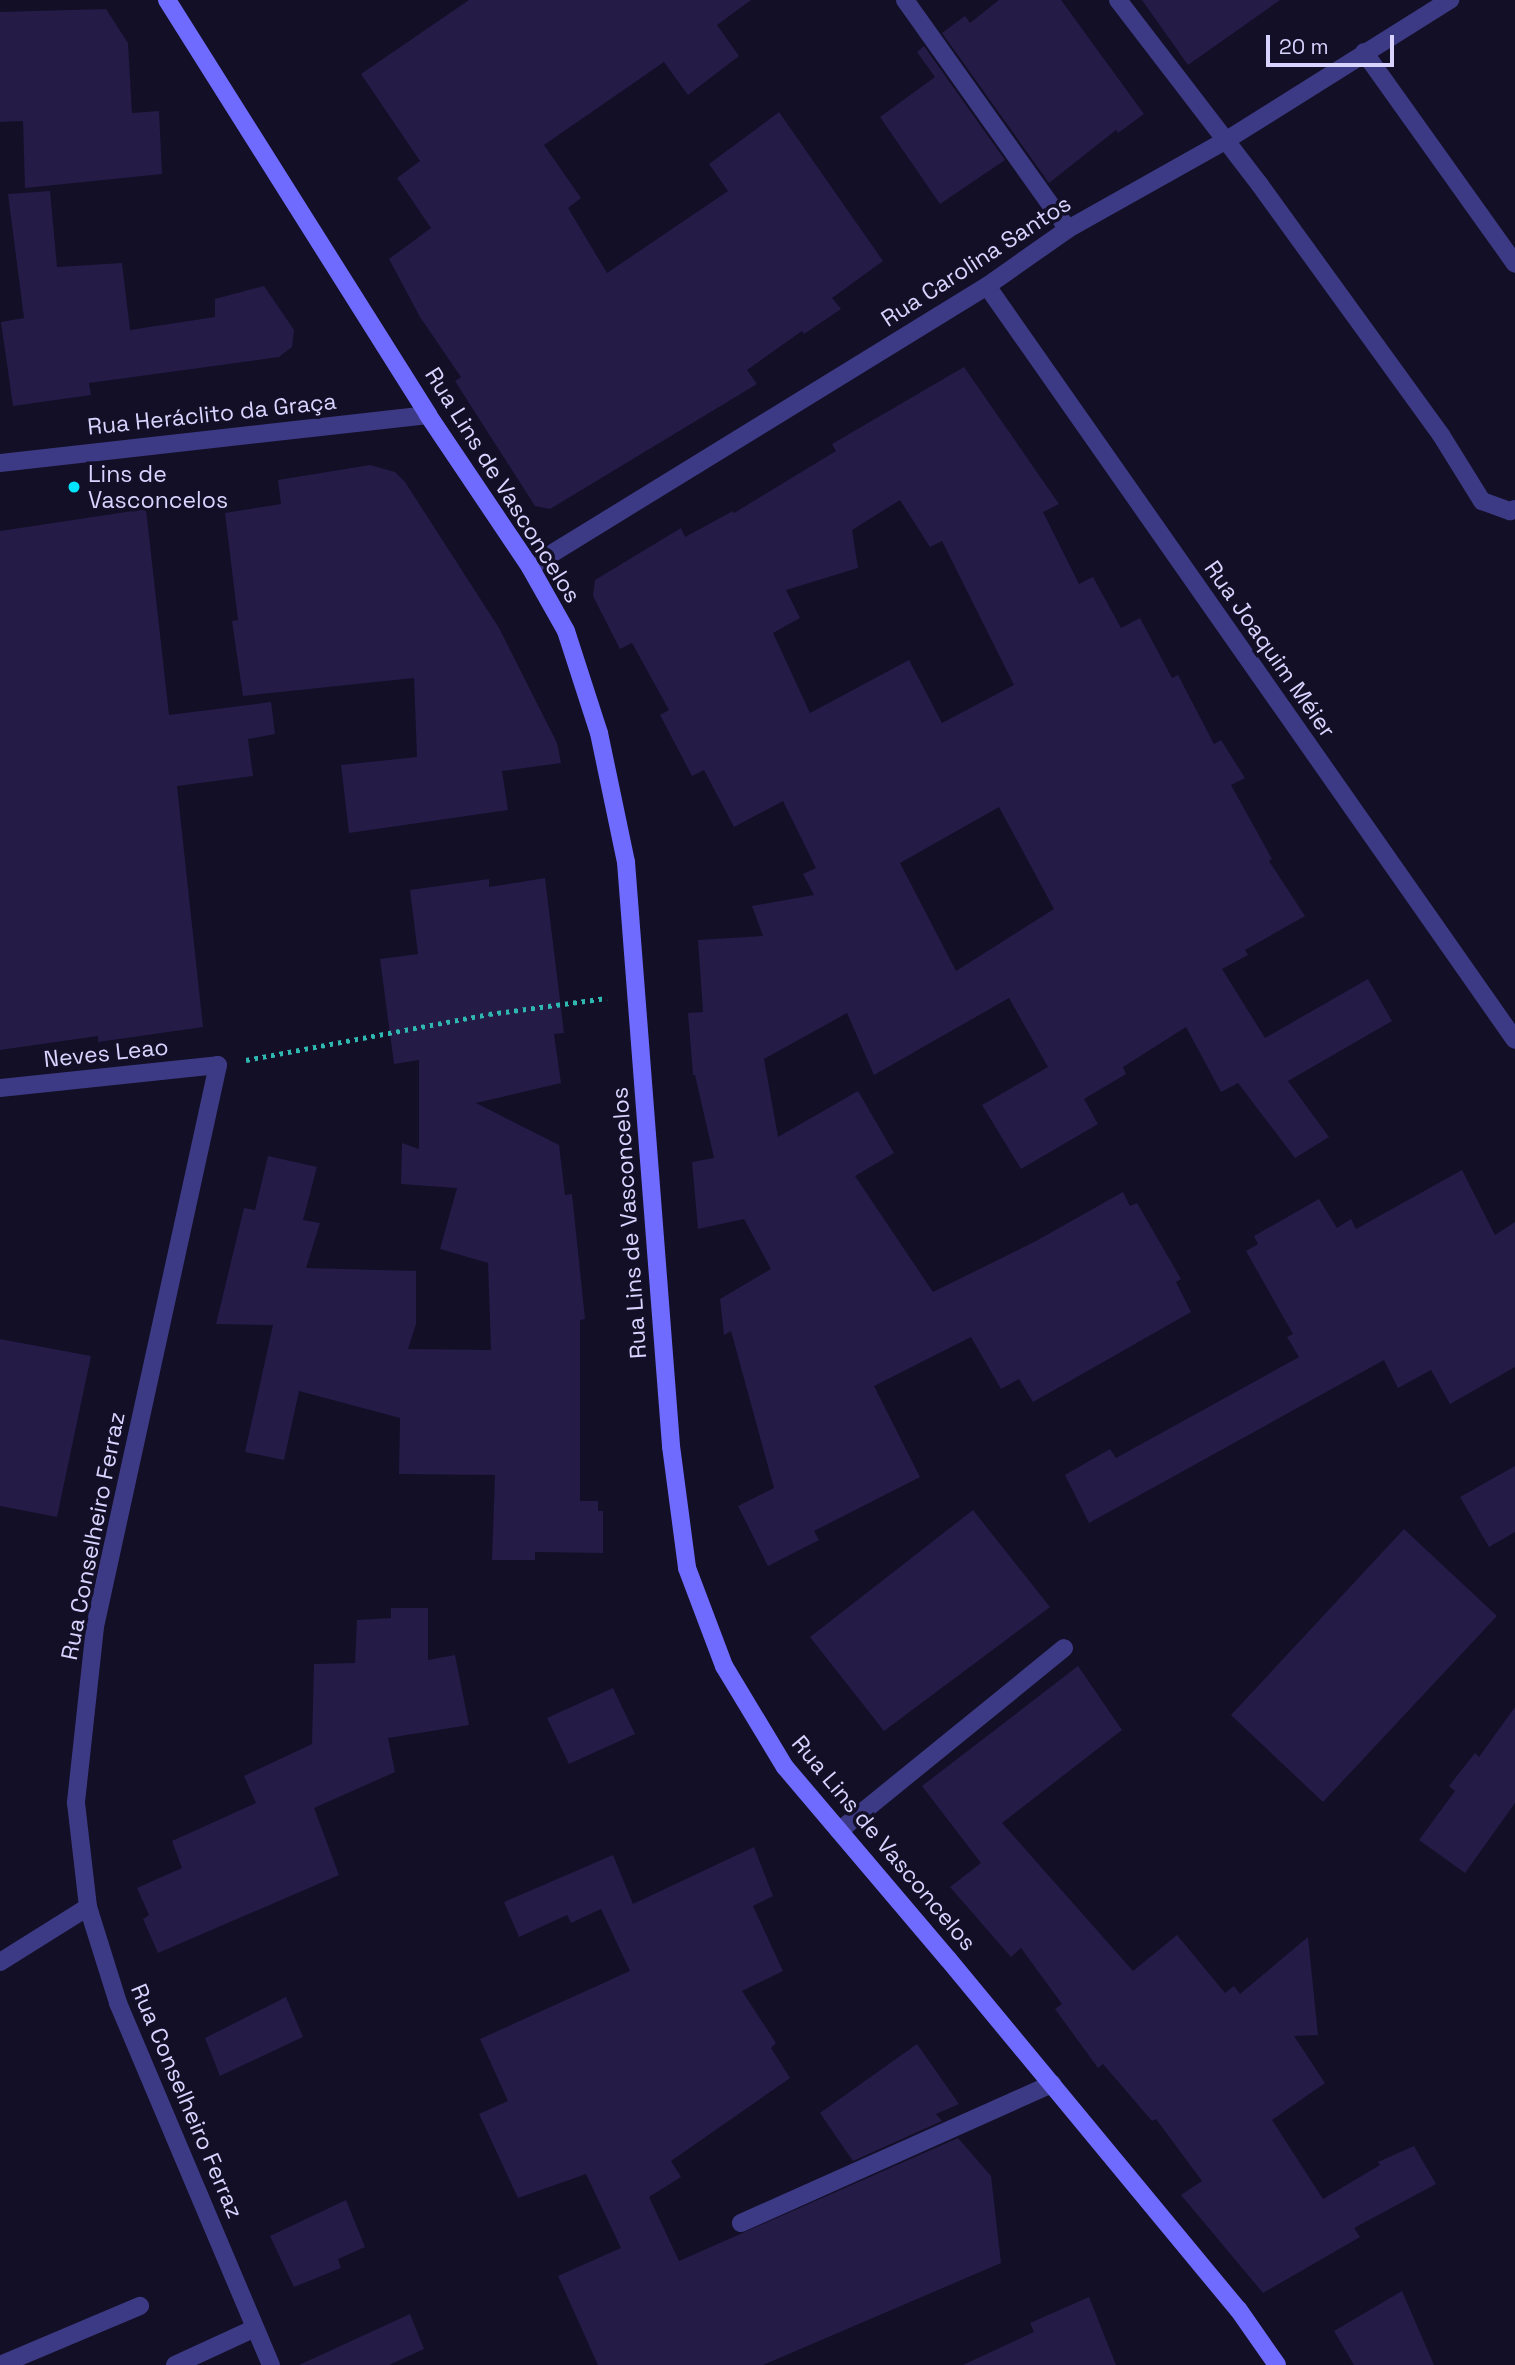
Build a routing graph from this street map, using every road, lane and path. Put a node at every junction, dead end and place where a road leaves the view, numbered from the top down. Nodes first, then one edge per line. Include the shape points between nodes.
1 (167, 0) edge
2 (905, 0) edge
3 (1118, 0) edge
4 (1450, 0) edge
5 (1364, 52) junction
6 (1224, 141) junction
7 (1068, 229) junction
8 (1515, 264) edge
9 (986, 286) junction
10 (428, 415) junction
11 (0, 463) edge
12 (1515, 509) edge
13 (530, 567) junction
14 (636, 994) junction
15 (1515, 1040) edge
16 (218, 1065) junction
17 (0, 1088) edge
18 (1065, 1648) dead end
19 (839, 1832) junction
20 (88, 1907) junction
21 (0, 1962) edge
22 (1052, 2084) junction
23 (741, 2223) dead end
24 (140, 2306) dead end
25 (255, 2328) junction
26 (0, 2365) edge
27 (175, 2365) edge
28 (271, 2365) edge
29 (1277, 2365) edge

1 - 10 street, Rua Lins de Vasconcelos
2 - 7 street
3 - 6 street
4 - 5 street, Rua Carolina Santos
5 - 6 street, Rua Carolina Santos
5 - 8 street
6 - 7 street, Rua Carolina Santos
6 - 12 street via 1441,435 1482,501
7 - 9 street, Rua Carolina Santos
9 - 13 street, Rua Carolina Santos
9 - 15 street, Rua Joaquim Méier
10 - 11 street, Rua Heráclito da Graça
10 - 13 street, Rua Lins de Vasconcelos
13 - 14 street, Rua Lins de Vasconcelos via 566,631 599,733 626,862
14 - 16 path via 489,1014
14 - 19 street, Rua Lins de Vasconcelos via 671,1446 687,1568 724,1666 785,1767
16 - 17 street, Neves Leao
16 - 20 street, Rua Conselheiro Ferraz via 95,1628 76,1803
18 - 19 street
19 - 22 street, Rua Lins de Vasconcelos
20 - 21 street
20 - 25 street, Rua Conselheiro Ferraz via 118,2003
22 - 23 street
22 - 29 street, Rua Lins de Vasconcelos via 1238,2309
24 - 26 street
25 - 27 street
25 - 28 street, Rua Conselheiro Ferraz

